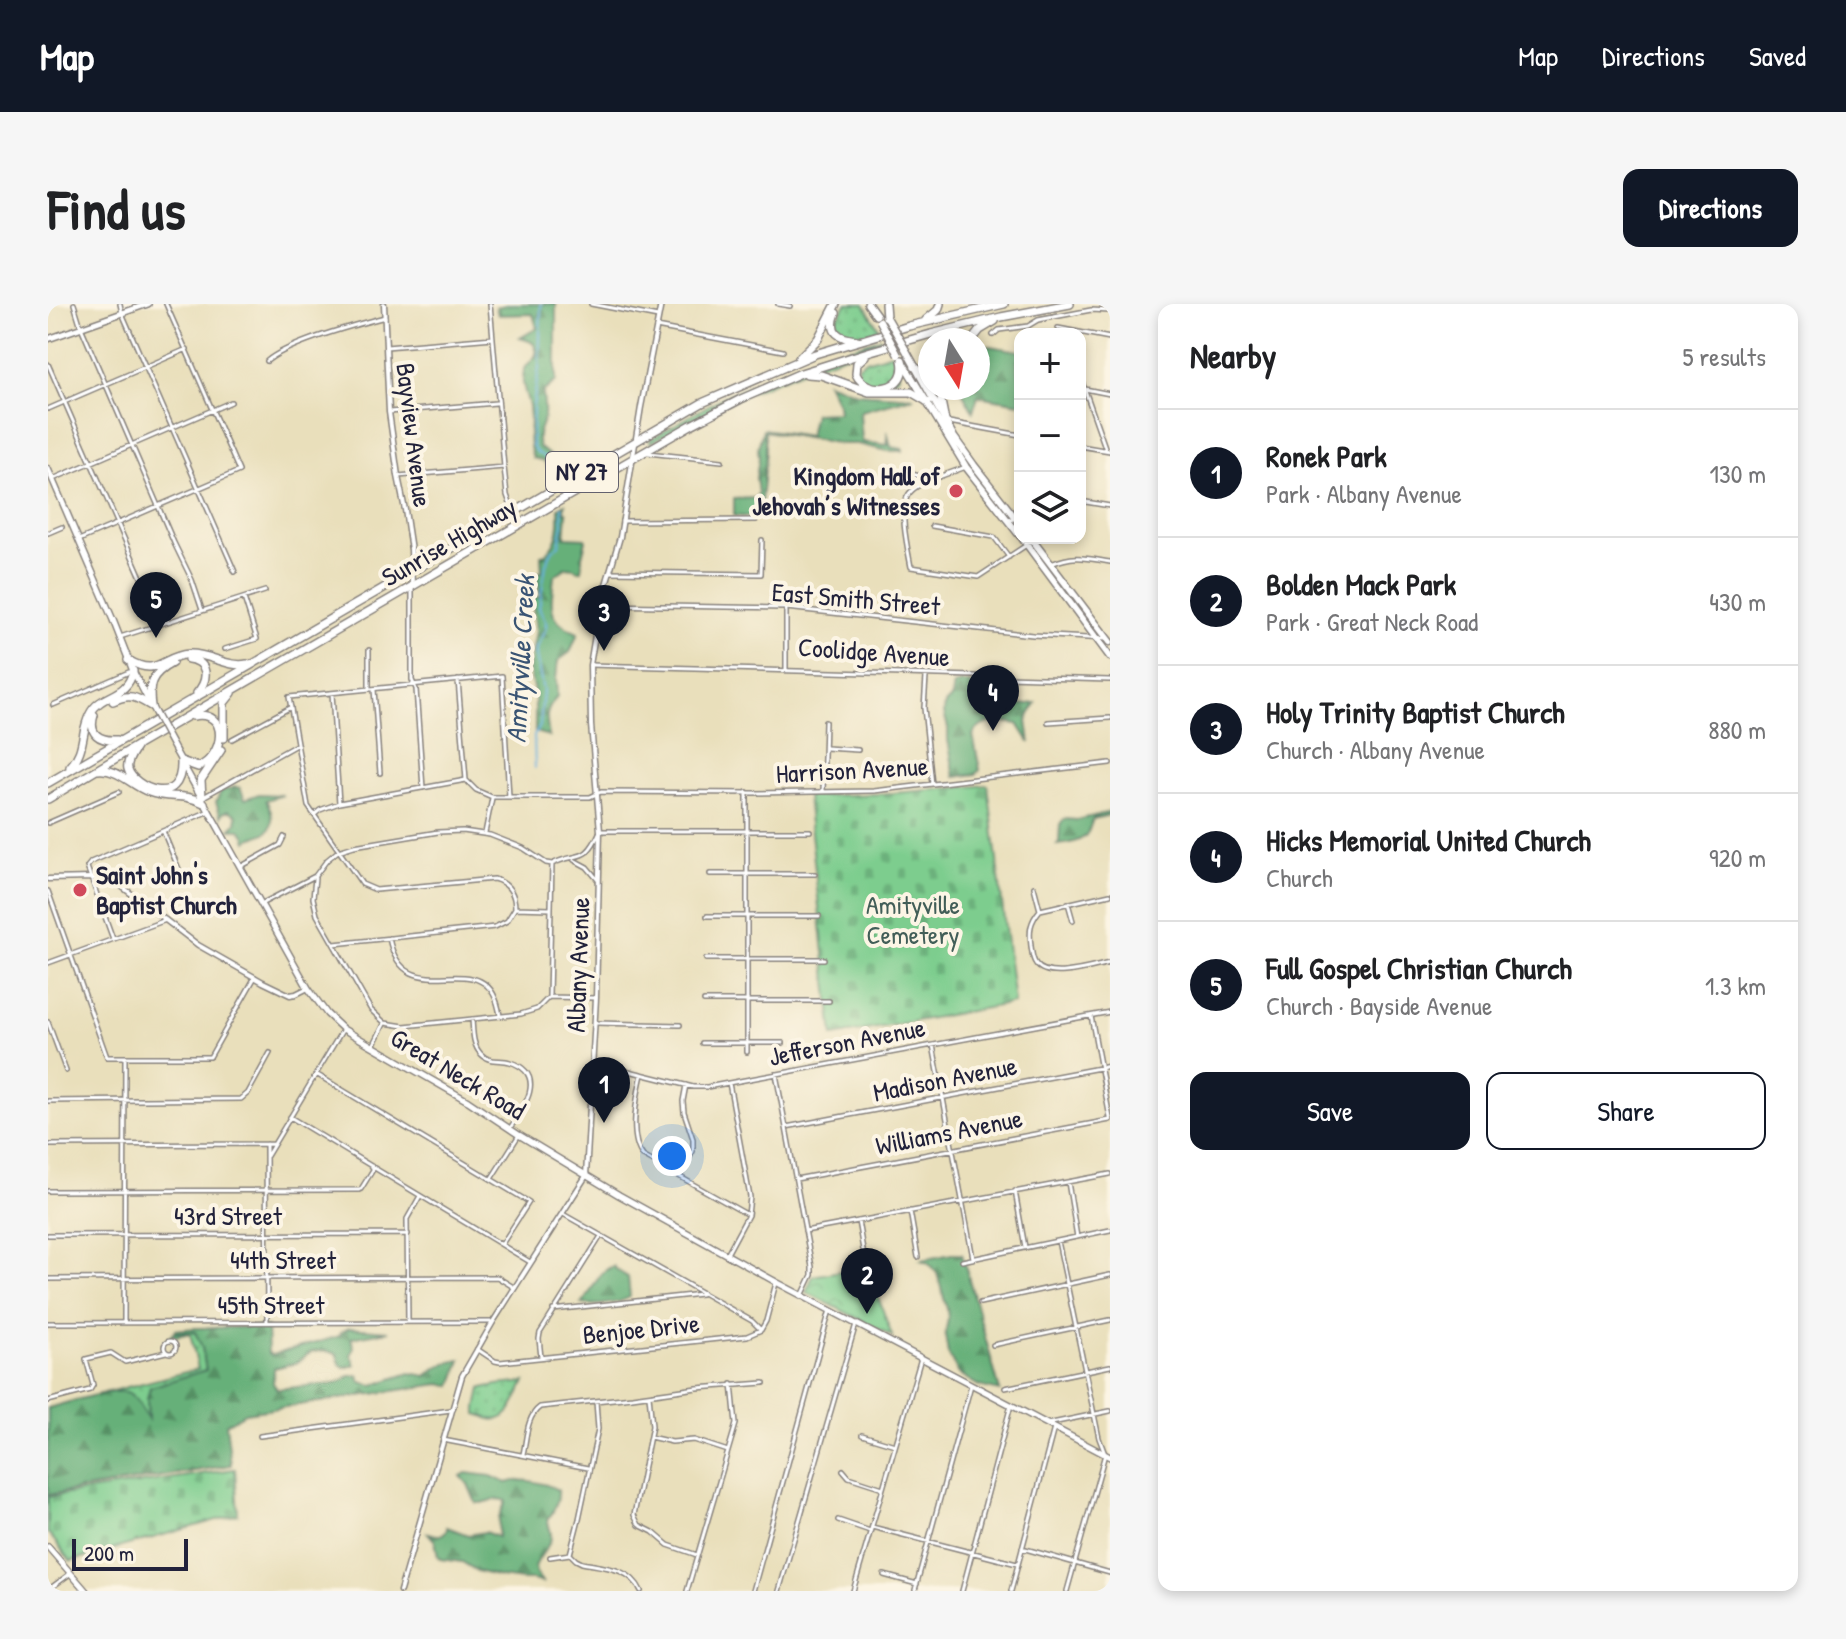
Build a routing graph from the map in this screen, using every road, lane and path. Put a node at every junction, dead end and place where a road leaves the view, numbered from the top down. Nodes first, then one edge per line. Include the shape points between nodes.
1 (74, 304) edge
2 (120, 304) edge
3 (148, 304) edge
4 (166, 304) edge
5 (384, 304) edge
6 (490, 304) edge
7 (591, 304) edge
8 (661, 304) edge
9 (778, 304) edge
10 (838, 304) edge
11 (869, 304) edge
12 (879, 304) edge
13 (885, 304) edge
14 (940, 304) edge
15 (1004, 304) edge
16 (1070, 304) edge
17 (790, 306) dead end
18 (1110, 311) edge
19 (122, 313) junction
20 (385, 317) junction
21 (658, 317) junction
22 (1001, 317) junction
23 (882, 318) junction
24 (921, 323) junction
25 (81, 327) junction
26 (656, 327) junction
27 (956, 328) edge
28 (983, 328) edge
29 (993, 335) dead end
30 (1086, 335) edge
31 (493, 338) junction
32 (918, 338) edge
33 (1110, 338) edge
34 (48, 339) edge
35 (859, 340) junction
36 (386, 347) junction
37 (187, 349) junction
38 (783, 351) dead end
39 (871, 351) junction
40 (900, 358) junction
41 (267, 361) dead end
42 (792, 363) junction
43 (48, 364) edge
44 (146, 367) junction
45 (915, 367) junction
46 (918, 369) edge
47 (801, 373) junction
48 (105, 384) junction
49 (1086, 389) edge
50 (1086, 392) edge
51 (1110, 394) edge
52 (941, 400) edge
53 (65, 402) junction
54 (231, 402) dead end
55 (928, 402) junction
56 (498, 403) junction
57 (48, 409) edge
58 (213, 410) junction
59 (389, 412) junction
60 (945, 421) junction
61 (172, 428) junction
62 (1014, 434) edge
63 (635, 442) junction
64 (131, 445) junction
65 (1086, 447) edge
66 (1108, 451) edge
67 (644, 452) junction
68 (632, 459) junction
69 (722, 461) dead end
70 (91, 463) junction
71 (504, 467) junction
72 (966, 467) junction
73 (48, 469) edge
74 (907, 473) dead end
75 (398, 476) junction
76 (53, 479) junction
77 (933, 479) junction
78 (199, 488) junction
79 (1086, 502) edge
80 (158, 506) junction
81 (1110, 506) edge
82 (513, 512) junction
83 (1014, 518) edge
84 (756, 520) dead end
85 (622, 521) junction
86 (117, 523) junction
87 (932, 526) dead end
88 (62, 527) dead end
89 (48, 533) edge
90 (79, 540) junction
91 (762, 540) dead end
92 (1026, 544) edge
93 (1032, 544) edge
94 (1033, 544) edge
95 (1009, 557) junction
96 (1110, 562) edge
97 (1051, 564) junction
98 (413, 571) junction
99 (235, 572) dead end
100 (609, 572) junction
101 (412, 586) junction
102 (265, 591) dead end
103 (243, 598) junction
104 (600, 605) junction
105 (786, 608) junction
106 (202, 610) junction
107 (160, 624) junction
108 (120, 637) junction
109 (1097, 639) junction
110 (1109, 640) edge
111 (225, 649) dead end
112 (369, 650) dead end
113 (1110, 657) edge
114 (128, 660) junction
115 (257, 662) junction
116 (590, 665) junction
117 (786, 670) junction
118 (133, 671) junction
119 (926, 675) junction
120 (458, 680) junction
121 (1110, 680) edge
122 (415, 685) junction
123 (238, 687) junction
124 (372, 689) junction
125 (332, 693) junction
126 (190, 700) junction
127 (53, 705) dead end
128 (291, 707) junction
129 (153, 710) junction
130 (186, 718) junction
131 (1110, 718) edge
132 (825, 722) dead end
133 (1048, 722) dead end
134 (122, 738) junction
135 (232, 739) dead end
136 (297, 744) junction
137 (138, 745) junction
138 (824, 748) junction
139 (858, 750) dead end
140 (181, 761) junction
141 (1110, 763) edge
142 (64, 773) junction
143 (93, 773) junction
144 (380, 773) dead end
145 (466, 780) junction
146 (48, 783) edge
147 (932, 784) junction
148 (423, 788) junction
149 (119, 792) dead end
150 (747, 792) junction
151 (823, 792) junction
152 (597, 794) junction
153 (492, 797) junction
154 (509, 797) junction
155 (48, 799) edge
156 (203, 800) junction
157 (339, 803) junction
158 (209, 811) junction
159 (314, 815) junction
160 (48, 823) edge
161 (163, 831) junction
162 (600, 831) junction
163 (747, 831) junction
164 (810, 831) dead end
165 (485, 833) junction
166 (284, 837) dead end
167 (338, 851) junction
168 (572, 859) junction
169 (552, 864) junction
170 (240, 867) junction
171 (710, 874) dead end
172 (747, 874) junction
173 (815, 874) dead end
174 (315, 876) junction
175 (91, 878) junction
176 (48, 879) edge
177 (183, 879) dead end
178 (598, 880) junction
179 (1034, 887) dead end
180 (48, 891) edge
181 (1110, 894) edge
182 (1068, 903) junction
183 (261, 904) junction
184 (515, 908) junction
185 (551, 909) junction
186 (1040, 910) junction
187 (707, 916) dead end
188 (747, 916) junction
189 (819, 916) dead end
190 (166, 920) junction
191 (1073, 921) dead end
192 (389, 938) junction
193 (113, 939) junction
194 (334, 944) junction
195 (71, 955) junction
196 (706, 959) dead end
197 (747, 959) junction
198 (824, 959) dead end
199 (48, 963) edge
200 (1110, 963) edge
201 (255, 977) junction
202 (308, 988) junction
203 (549, 997) junction
204 (596, 998) junction
205 (704, 1001) dead end
206 (747, 1001) junction
207 (829, 1001) dead end
208 (1110, 1012) edge
209 (500, 1016) junction
210 (1091, 1016) junction
211 (472, 1019) junction
212 (48, 1022) edge
213 (385, 1023) junction
214 (595, 1023) junction
215 (680, 1025) dead end
216 (343, 1029) junction
217 (702, 1043) dead end
218 (747, 1043) junction
219 (783, 1043) dead end
220 (933, 1045) junction
221 (373, 1046) junction
222 (747, 1052) dead end
223 (270, 1053) dead end
224 (125, 1057) junction
225 (1110, 1066) edge
226 (592, 1068) junction
227 (1100, 1068) junction
228 (66, 1071) dead end
229 (316, 1074) junction
230 (642, 1074) junction
231 (776, 1074) junction
232 (729, 1083) junction
233 (686, 1085) junction
234 (943, 1097) junction
235 (48, 1101) edge
236 (125, 1101) junction
237 (290, 1117) junction
238 (1110, 1120) edge
239 (786, 1127) junction
240 (510, 1128) junction
241 (519, 1135) junction
242 (266, 1144) junction
243 (274, 1144) junction
244 (48, 1145) edge
245 (124, 1145) junction
246 (953, 1149) junction
247 (266, 1158) junction
248 (374, 1168) junction
249 (1110, 1174) edge
250 (586, 1176) junction
251 (680, 1177) junction
252 (491, 1179) junction
253 (796, 1179) junction
254 (1068, 1182) junction
255 (266, 1190) junction
256 (48, 1191) edge
257 (124, 1191) junction
258 (1015, 1191) junction
259 (420, 1196) junction
260 (962, 1201) junction
261 (910, 1211) junction
262 (563, 1214) junction
263 (748, 1215) junction
264 (858, 1221) junction
265 (1110, 1230) edge
266 (805, 1231) junction
267 (266, 1234) junction
268 (408, 1234) junction
269 (48, 1235) edge
270 (124, 1235) junction
271 (601, 1236) junction
272 (1077, 1237) junction
273 (1058, 1241) junction
274 (502, 1244) junction
275 (1025, 1248) junction
276 (727, 1254) junction
277 (918, 1257) dead end
278 (973, 1258) junction
279 (962, 1261) dead end
280 (532, 1262) junction
281 (866, 1267) dead end
282 (1110, 1275) edge
283 (267, 1278) junction
284 (409, 1278) junction
285 (48, 1279) edge
286 (124, 1279) junction
287 (776, 1282) junction
288 (1067, 1284) junction
289 (515, 1288) junction
290 (704, 1294) junction
291 (802, 1296) junction
292 (980, 1303) dead end
293 (553, 1310) junction
294 (830, 1310) junction
295 (1110, 1320) edge
296 (267, 1322) junction
297 (408, 1322) junction
298 (493, 1322) junction
299 (48, 1323) edge
300 (124, 1323) junction
301 (856, 1324) junction
302 (1076, 1327) junction
303 (761, 1330) junction
304 (993, 1345) dead end
305 (477, 1349) junction
306 (166, 1352) dead end
307 (541, 1357) junction
308 (921, 1358) junction
309 (1110, 1366) edge
310 (1086, 1371) junction
311 (764, 1383) dead end
312 (732, 1384) junction
313 (971, 1385) junction
314 (1005, 1388) dead end
315 (649, 1395) junction
316 (48, 1401) edge
317 (596, 1401) junction
318 (1011, 1405) junction
319 (451, 1410) junction
320 (1110, 1411) edge
321 (1094, 1414) junction
322 (1050, 1426) junction
323 (862, 1435) dead end
324 (260, 1436) dead end
325 (650, 1437) junction
326 (443, 1440) junction
327 (895, 1445) junction
328 (728, 1451) junction
329 (523, 1454) junction
330 (1108, 1455) edge
331 (590, 1468) junction
332 (843, 1470) dead end
333 (883, 1488) junction
334 (838, 1520) dead end
335 (871, 1529) junction
336 (929, 1542) junction
337 (48, 1547) edge
338 (1022, 1548) junction
339 (972, 1553) junction
340 (570, 1554) junction
341 (697, 1555) junction
342 (550, 1557) dead end
343 (1075, 1563) junction
344 (1017, 1564) junction
345 (71, 1573) junction
346 (1110, 1573) edge
347 (884, 1575) dead end
348 (917, 1584) junction
349 (48, 1590) edge
350 (915, 1590) edge
351 (86, 1591) edge
352 (400, 1591) edge
353 (641, 1591) edge
354 (687, 1591) edge
355 (753, 1591) edge
356 (779, 1591) edge
357 (853, 1591) edge
358 (962, 1591) edge
359 (1011, 1591) edge
360 (1067, 1591) edge

1 - 25 street
2 - 19 street
3 - 19 main road
4 - 37 street
5 - 20 street, Bayview Avenue
6 - 31 street
7 - 21 street
8 - 21 street, Albany Avenue
9 - 17 street
10 - 35 highway via 835,330
10 - 42 highway via 818,339
11 - 23 highway
12 - 23 main road
13 - 23 highway
14 - 24 highway
15 - 24 highway, Sunrise Highway / NY 27
16 - 22 highway, Sunrise Highway / NY 27
18 - 29 street via 1038,320
19 - 25 main road
19 - 44 street
20 - 36 street, Bayview Avenue
20 - 41 street via 278,352
21 - 26 street, Albany Avenue
22 - 27 highway, Sunrise Highway / NY 27
22 - 28 highway
23 - 40 main road, bridge
23 - 45 main road, bridge
24 - 35 highway, Sunrise Highway / NY 27
25 - 34 main road
25 - 48 street
26 - 38 street
26 - 63 street, Albany Avenue
30 - 33 street
31 - 36 street
31 - 56 street
32 - 39 highway, Sunrise Highway / NY 27
35 - 42 highway, Sunrise Highway / NY 27
36 - 59 street, Bayview Avenue
37 - 44 street
37 - 58 street
39 - 40 highway via 856,367 857,377 867,385 894,385 901,378
39 - 47 highway, Sunrise Highway / NY 27
40 - 55 main road
42 - 63 highway, Sunrise Highway / NY 27 via 702,403
43 - 53 street
44 - 48 street
44 - 61 street
45 - 46 highway
45 - 60 main road
47 - 55 highway via 869,392 911,392
47 - 67 highway, Sunrise Highway / NY 27 via 709,414
48 - 53 street
48 - 64 street
49 - 51 street
50 - 66 street
52 - 60 highway
53 - 57 street
53 - 70 street
54 - 58 street
55 - 72 main road
56 - 59 street
56 - 71 street
58 - 61 street
58 - 78 street via 239,471
59 - 75 street, Bayview Avenue
60 - 62 street
60 - 83 main road
61 - 64 street
61 - 78 street
63 - 68 street, Albany Avenue
63 - 82 highway, Sunrise Highway / NY 27
64 - 70 street
64 - 80 street
65 - 66 street
67 - 68 highway, Sunrise Highway / NY 27
67 - 69 street
68 - 85 street, Albany Avenue
68 - 101 highway, Sunrise Highway / NY 27
70 - 76 street
70 - 86 street
71 - 75 street
71 - 82 street
72 - 77 street
72 - 83 main road
73 - 76 main road, Great Neck Road
74 - 77 street
75 - 98 street, Bayview Avenue
76 - 90 main road, Great Neck Road
77 - 95 street via 914,488 906,500 911,567 978,577
78 - 80 street
78 - 99 street
79 - 81 street
80 - 86 street
80 - 106 street
82 - 98 highway, Sunrise Highway / NY 27
84 - 85 street
85 - 100 street, Albany Avenue
86 - 90 street
86 - 107 street
87 - 95 street via 994,537
88 - 89 street
90 - 108 main road, Great Neck Road
91 - 100 street via 761,574
92 - 95 street
93 - 109 main road
94 - 97 main road
96 - 97 street via 1076,557
97 - 110 main road
98 - 101 street, Bayview Avenue
98 - 115 highway, Sunrise Highway / NY 27
100 - 104 street, Albany Avenue
101 - 122 street
101 - 123 highway, Sunrise Highway / NY 27
102 - 103 street
103 - 106 street
103 - 111 street via 257,639
104 - 105 street, East Smith Street
104 - 116 street, Albany Avenue
105 - 109 street, East Smith Street
105 - 117 street, Coolidge Avenue
106 - 107 street
107 - 108 street
108 - 114 main road, Great Neck Road
109 - 110 street, East Smith Street
109 - 113 main road
112 - 124 street
114 - 115 highway via 148,668 200,654 237,666
114 - 118 main road, Great Neck Road
115 - 126 highway, Sunrise Highway / NY 27
116 - 117 street
116 - 152 street, Albany Avenue
117 - 119 street, Coolidge Avenue
118 - 127 street
118 - 129 main road, Great Neck Road
118 - 142 highway via 127,686 90,713 77,760
119 - 121 street, Coolidge Avenue
119 - 147 street
120 - 122 street
120 - 145 street
120 - 154 street via 502,676
122 - 124 street
122 - 148 street
123 - 130 highway, Sunrise Highway / NY 27
123 - 156 highway via 224,703 222,749 201,780
124 - 125 street
124 - 144 street
125 - 128 street via 289,697
125 - 157 street
126 - 129 highway via 205,677 200,662 185,659 167,665 150,683
126 - 134 highway, Sunrise Highway / NY 27
128 - 135 street
128 - 136 street
129 - 134 highway via 128,696 100,709 91,724 93,732 106,740
129 - 140 main road, Great Neck Road, bridge
130 - 137 highway, Sunrise Highway / NY 27
130 - 140 highway via 214,719 218,747 205,765
131 - 133 street
132 - 138 street
134 - 142 highway, Sunrise Highway / NY 27
136 - 156 street
136 - 159 street
137 - 140 highway via 128,769 147,786 167,791 175,787
137 - 143 highway, Sunrise Highway / NY 27
138 - 139 street
138 - 151 street
140 - 156 main road, Great Neck Road
141 - 147 street, Harrison Avenue
142 - 146 highway, Sunrise Highway / NY 27
143 - 155 highway, Sunrise Highway / NY 27
143 - 156 highway via 109,769 147,792
145 - 148 street
145 - 153 street
147 - 151 street, Harrison Avenue
148 - 157 street
149 - 160 street
150 - 151 street, Harrison Avenue
150 - 152 street, Harrison Avenue
150 - 163 street
152 - 154 street
152 - 162 street, Albany Avenue
153 - 154 street
153 - 165 street
156 - 158 main road, Great Neck Road
157 - 159 street
158 - 161 street
158 - 170 main road, Great Neck Road
159 - 167 street
161 - 175 street via 91,862
161 - 177 street
162 - 163 street
162 - 168 street via 586,853
162 - 178 street, Albany Avenue
163 - 164 street
163 - 172 street
165 - 167 street via 438,832
165 - 169 street
166 - 170 street via 280,845
167 - 174 street
167 - 184 street via 368,888 494,879 511,890
168 - 169 street
168 - 178 street
169 - 185 street
170 - 183 main road, Great Neck Road
171 - 172 street
172 - 173 street
172 - 188 street
174 - 183 street
174 - 194 street via 314,907
175 - 176 street
175 - 190 street via 112,879
175 - 193 street
178 - 204 street, Albany Avenue
179 - 186 street
180 - 195 street
181 - 182 street
182 - 186 street
182 - 191 street
183 - 202 main road, Great Neck Road
184 - 185 street
184 - 192 street via 495,927
185 - 203 street
186 - 200 street via 1029,931 1033,960 1042,971
187 - 188 street
188 - 189 street
188 - 197 street
190 - 193 street
190 - 201 street
192 - 194 street
192 - 209 street via 407,972 430,978 467,976 481,982 494,994
193 - 195 street
194 - 213 street via 371,1010
195 - 199 street
195 - 224 street via 107,1057
196 - 197 street
197 - 198 street
197 - 206 street
201 - 202 street via 290,995
201 - 224 street via 210,1057
202 - 216 main road, Great Neck Road
203 - 204 street
203 - 209 street via 537,1009
204 - 214 street, Albany Avenue
205 - 206 street
206 - 207 street
206 - 218 street
208 - 210 street, Jefferson Avenue
209 - 211 street
210 - 220 street, Jefferson Avenue
210 - 227 street
211 - 213 street
211 - 240 street via 482,1056 517,1065 530,1081 529,1097
212 - 228 street
213 - 221 street
214 - 215 street
214 - 226 street, Albany Avenue
216 - 221 main road, Great Neck Road
216 - 229 street
217 - 218 street
218 - 219 street
218 - 222 street
220 - 231 street, Jefferson Avenue
220 - 234 street
221 - 240 main road, Great Neck Road
223 - 236 street via 241,1099
224 - 236 street
225 - 227 street, Madison Avenue
226 - 230 street, Jefferson Avenue
226 - 250 street, Albany Avenue
227 - 234 street, Madison Avenue
227 - 238 street
229 - 237 street
229 - 252 street
230 - 233 street, Jefferson Avenue
230 - 251 street via 637,1150
231 - 232 street, Jefferson Avenue
231 - 239 street
232 - 233 street, Jefferson Avenue
232 - 263 street via 750,1197
233 - 251 street via 684,1112 693,1151
234 - 239 street, Madison Avenue
234 - 246 street
235 - 236 street
236 - 245 street
237 - 243 street
237 - 248 street
238 - 246 street, Williams Avenue
239 - 253 street
240 - 241 main road, Great Neck Road
241 - 250 main road, Great Neck Road
241 - 252 street
242 - 243 street
242 - 245 street
242 - 247 street
243 - 247 street
244 - 245 street
245 - 257 street
246 - 253 street, Williams Avenue
246 - 260 street
247 - 255 street
248 - 255 street via 360,1190
248 - 259 street
249 - 254 street
250 - 262 street, Albany Avenue
250 - 276 main road, Great Neck Road
251 - 263 street
252 - 274 street via 529,1202
253 - 266 street
254 - 258 street
254 - 272 street
255 - 257 street
255 - 267 street
256 - 257 street
257 - 270 street
258 - 260 street
258 - 275 street
259 - 268 street via 407,1219
259 - 274 street
260 - 261 street
260 - 278 street
261 - 264 street
261 - 277 street
262 - 271 street
262 - 280 street, Albany Avenue
263 - 276 street
264 - 266 street
264 - 281 street
265 - 272 street
266 - 291 street via 812,1275
267 - 268 street, 43rd Street
267 - 270 street, 43rd Street
267 - 283 street
268 - 284 street
269 - 270 street, 43rd Street
270 - 286 street
271 - 290 street
271 - 293 street
272 - 273 street
273 - 275 street
273 - 288 street
274 - 280 street
275 - 278 street
276 - 287 main road, Great Neck Road
278 - 279 street
280 - 289 street, Albany Avenue
282 - 288 street
283 - 284 street, 44th Street
283 - 286 street, 44th Street
283 - 296 street
284 - 289 street, 44th Street via 497,1277
284 - 297 street
285 - 286 street, 44th Street
286 - 300 street
287 - 291 main road, Great Neck Road
287 - 303 street
288 - 292 street
288 - 302 street
289 - 298 street, Albany Avenue
290 - 293 street
290 - 303 street
291 - 294 main road, Great Neck Road
293 - 307 street via 539,1339
294 - 301 main road, Great Neck Road
294 - 355 street
295 - 302 street
296 - 297 street, 45th Street
296 - 300 street, 45th Street
297 - 298 street, 45th Street
298 - 305 street, Albany Avenue
299 - 300 street, 45th Street
301 - 308 main road, Great Neck Road
301 - 356 street
302 - 304 street
302 - 310 street
303 - 307 street, Benjoe Drive via 741,1337
305 - 307 street, Benjoe Drive via 500,1362
305 - 319 street, Albany Avenue
306 - 316 street via 125,1362 111,1353 86,1359 90,1390
308 - 313 main road, Great Neck Road
308 - 327 street
309 - 310 street
310 - 314 street
310 - 321 street
311 - 312 street
312 - 315 street
312 - 328 street via 736,1424
313 - 318 main road, Great Neck Road
313 - 336 street
315 - 317 street
315 - 325 street
317 - 329 street via 533,1412
317 - 331 street via 598,1429
318 - 322 main road, Great Neck Road
318 - 339 street
319 - 324 street
319 - 326 street, Albany Avenue
320 - 321 street
321 - 322 street
321 - 330 street
322 - 330 main road, Great Neck Road
322 - 338 street
323 - 327 street
325 - 328 street via 694,1440
325 - 341 street via 635,1518 668,1545
326 - 329 street
326 - 352 street, Albany Avenue
327 - 333 street
328 - 341 street
329 - 331 street
330 - 343 street
331 - 340 street
332 - 333 street
333 - 335 street
334 - 335 street
335 - 336 street
335 - 357 street
336 - 339 street
336 - 348 street
337 - 345 main road
338 - 343 street
338 - 344 street
339 - 344 street
339 - 358 street
340 - 342 street
340 - 353 street via 582,1563 623,1572
341 - 354 street
343 - 346 street
343 - 360 street
344 - 359 street
345 - 349 street
345 - 351 main road
347 - 348 street
348 - 350 street

